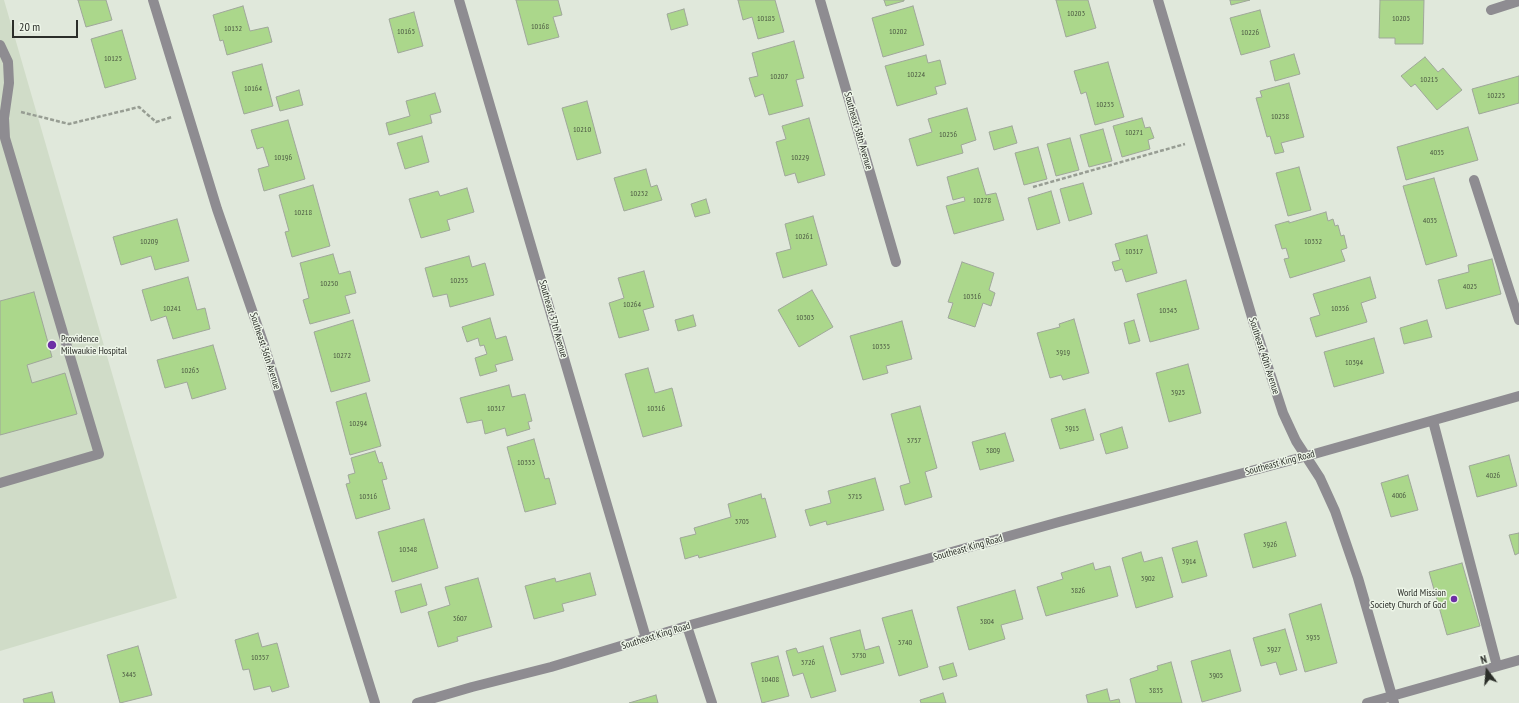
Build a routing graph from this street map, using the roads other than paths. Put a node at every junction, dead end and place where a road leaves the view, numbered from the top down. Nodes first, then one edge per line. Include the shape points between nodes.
1 (153, 0) edge
2 (459, 0) edge
3 (820, 0) edge
4 (1158, 0) edge
5 (1519, 1) edge
6 (1491, 10) dead end
7 (0, 45) edge
8 (1474, 180) dead end
9 (896, 262) dead end
10 (1519, 320) edge
11 (1519, 396) edge
12 (1433, 421) junction
13 (1307, 456) junction
14 (0, 483) edge
15 (687, 626) junction
16 (646, 638) junction
17 (1519, 660) edge
18 (1498, 666) junction
19 (1393, 699) edge
20 (375, 703) edge
21 (417, 703) edge
22 (712, 703) edge
23 (1367, 703) edge

1 - 20 street, Southeast 36th Avenue
2 - 16 street, Southeast 37th Avenue
3 - 9 street, Southeast 38th Avenue
4 - 13 street, Southeast 40th Avenue via 1283,413 1296,441
5 - 6 street
7 - 14 street via 8,62 5,138 99,454
8 - 10 street
11 - 12 street, Southeast King Road
12 - 13 street, Southeast King Road
12 - 18 street
13 - 15 street, Southeast King Road
13 - 19 street, Southeast 40th Avenue via 1327,492 1347,544
15 - 16 street, Southeast King Road
15 - 22 street
16 - 21 street, Southeast King Road
17 - 18 street
18 - 19 street
19 - 23 street

